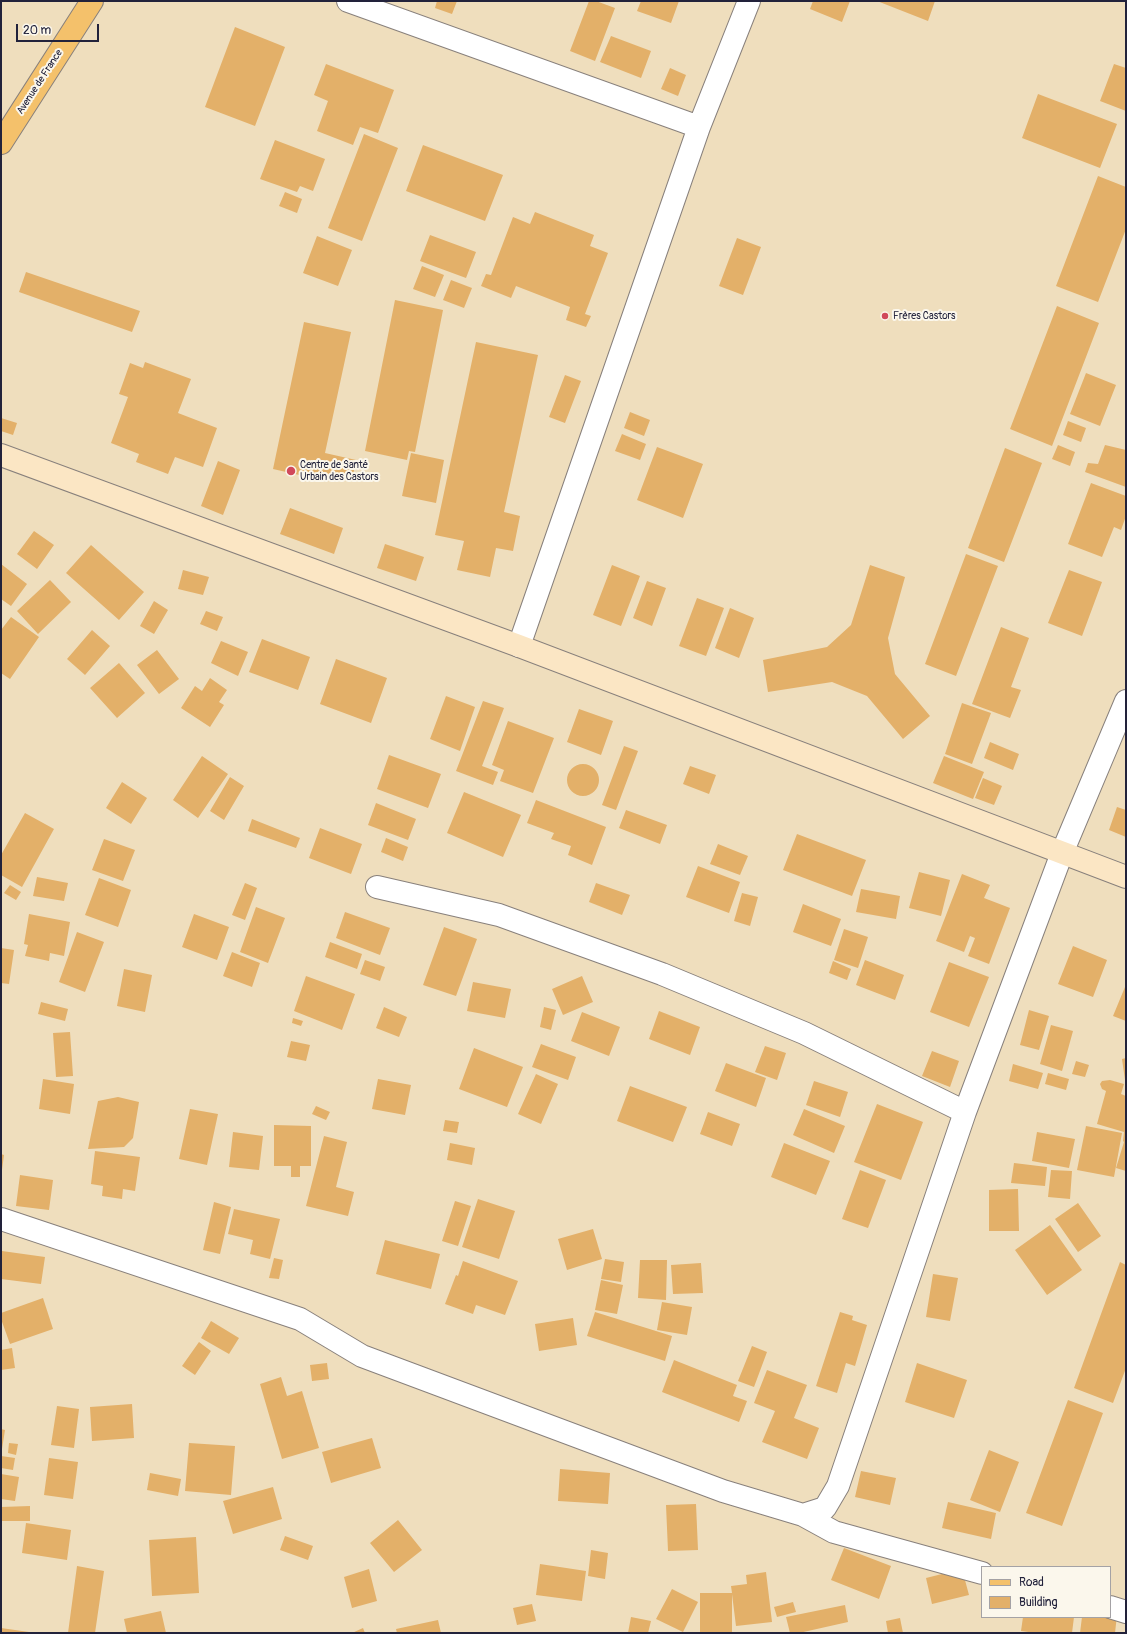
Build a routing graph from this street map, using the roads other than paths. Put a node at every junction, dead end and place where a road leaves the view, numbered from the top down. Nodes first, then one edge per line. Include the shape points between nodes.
1 (92, 1) edge
2 (348, 1) edge
3 (749, 1) edge
4 (699, 127) junction
5 (1, 143) edge
6 (1, 455) edge
7 (519, 646) junction
8 (1126, 701) edge
9 (1062, 853) junction
10 (1126, 877) edge
11 (377, 887) dead end
12 (965, 1112) junction
13 (1, 1219) edge
14 (803, 1515) junction
15 (981, 1573) edge
16 (1111, 1607) edge
17 (1126, 1612) edge

1 - 5 main road, Avenue de France
2 - 4 street
3 - 4 street
4 - 7 street
6 - 7 street
7 - 9 street
8 - 9 street
9 - 10 street
9 - 12 street
11 - 12 street via 499,915 662,974 804,1033
12 - 14 street via 838,1486 825,1508
13 - 14 street via 300,1319 362,1356 723,1491
14 - 15 street via 834,1532
16 - 17 street

